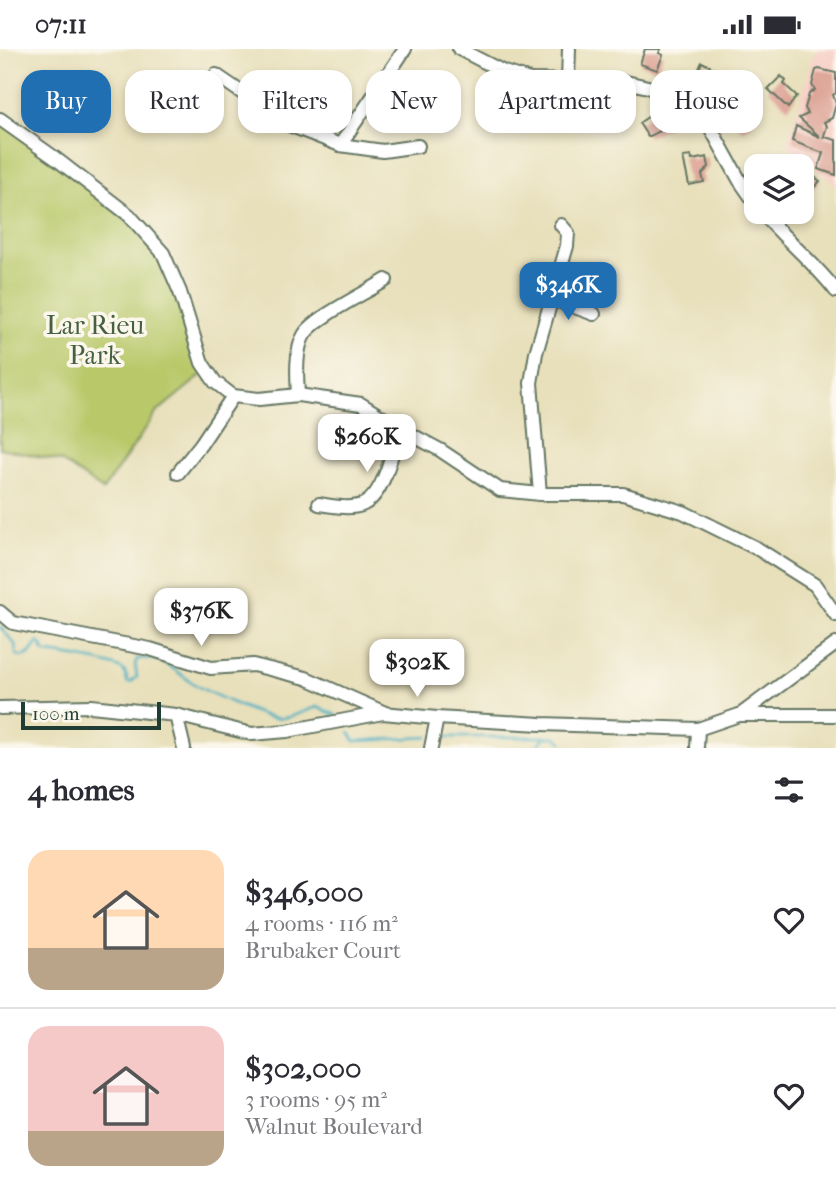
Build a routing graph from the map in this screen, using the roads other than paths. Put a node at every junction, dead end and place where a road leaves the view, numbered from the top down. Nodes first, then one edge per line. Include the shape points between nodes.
1 (405, 49) edge
2 (459, 49) edge
3 (569, 49) edge
4 (500, 70) edge
5 (568, 70) edge
6 (224, 80) edge
7 (636, 84) edge
8 (0, 119) edge
9 (340, 145) junction
10 (418, 146) dead end
11 (744, 187) edge
12 (772, 224) edge
13 (561, 225) dead end
14 (386, 281) dead end
15 (836, 291) edge
16 (553, 299) junction
17 (594, 314) dead end
18 (298, 395) junction
19 (233, 396) junction
20 (398, 428) junction
21 (178, 473) dead end
22 (540, 494) junction
23 (319, 504) dead end
24 (0, 612) edge
25 (836, 615) edge
26 (836, 644) edge
27 (0, 708) edge
28 (383, 713) junction
29 (176, 715) junction
30 (739, 715) junction
31 (836, 715) edge
32 (437, 718) junction
33 (698, 729) junction
34 (184, 748) edge
35 (430, 748) edge
36 (698, 748) edge

1 - 9 street
2 - 4 street
3 - 5 street
6 - 9 street via 289,125
7 - 11 street via 692,110 710,127
8 - 19 street via 129,215 163,253 202,363
9 - 10 street via 383,151
12 - 15 street
13 - 16 street via 568,233 567,246
14 - 18 street via 324,318 304,336 297,365
16 - 17 street
16 - 22 street via 531,383
18 - 19 street
18 - 20 street via 361,404
19 - 21 street
20 - 22 street via 500,490
20 - 23 street via 379,487 364,504
22 - 25 street via 623,494 683,512 758,549 814,585
24 - 28 street via 13,623 150,649 211,668 253,665 306,678
26 - 30 street
27 - 29 street via 91,706
28 - 29 street via 252,734
28 - 32 street
29 - 34 street
30 - 31 street
30 - 33 street
32 - 33 street
32 - 35 street
33 - 36 street

